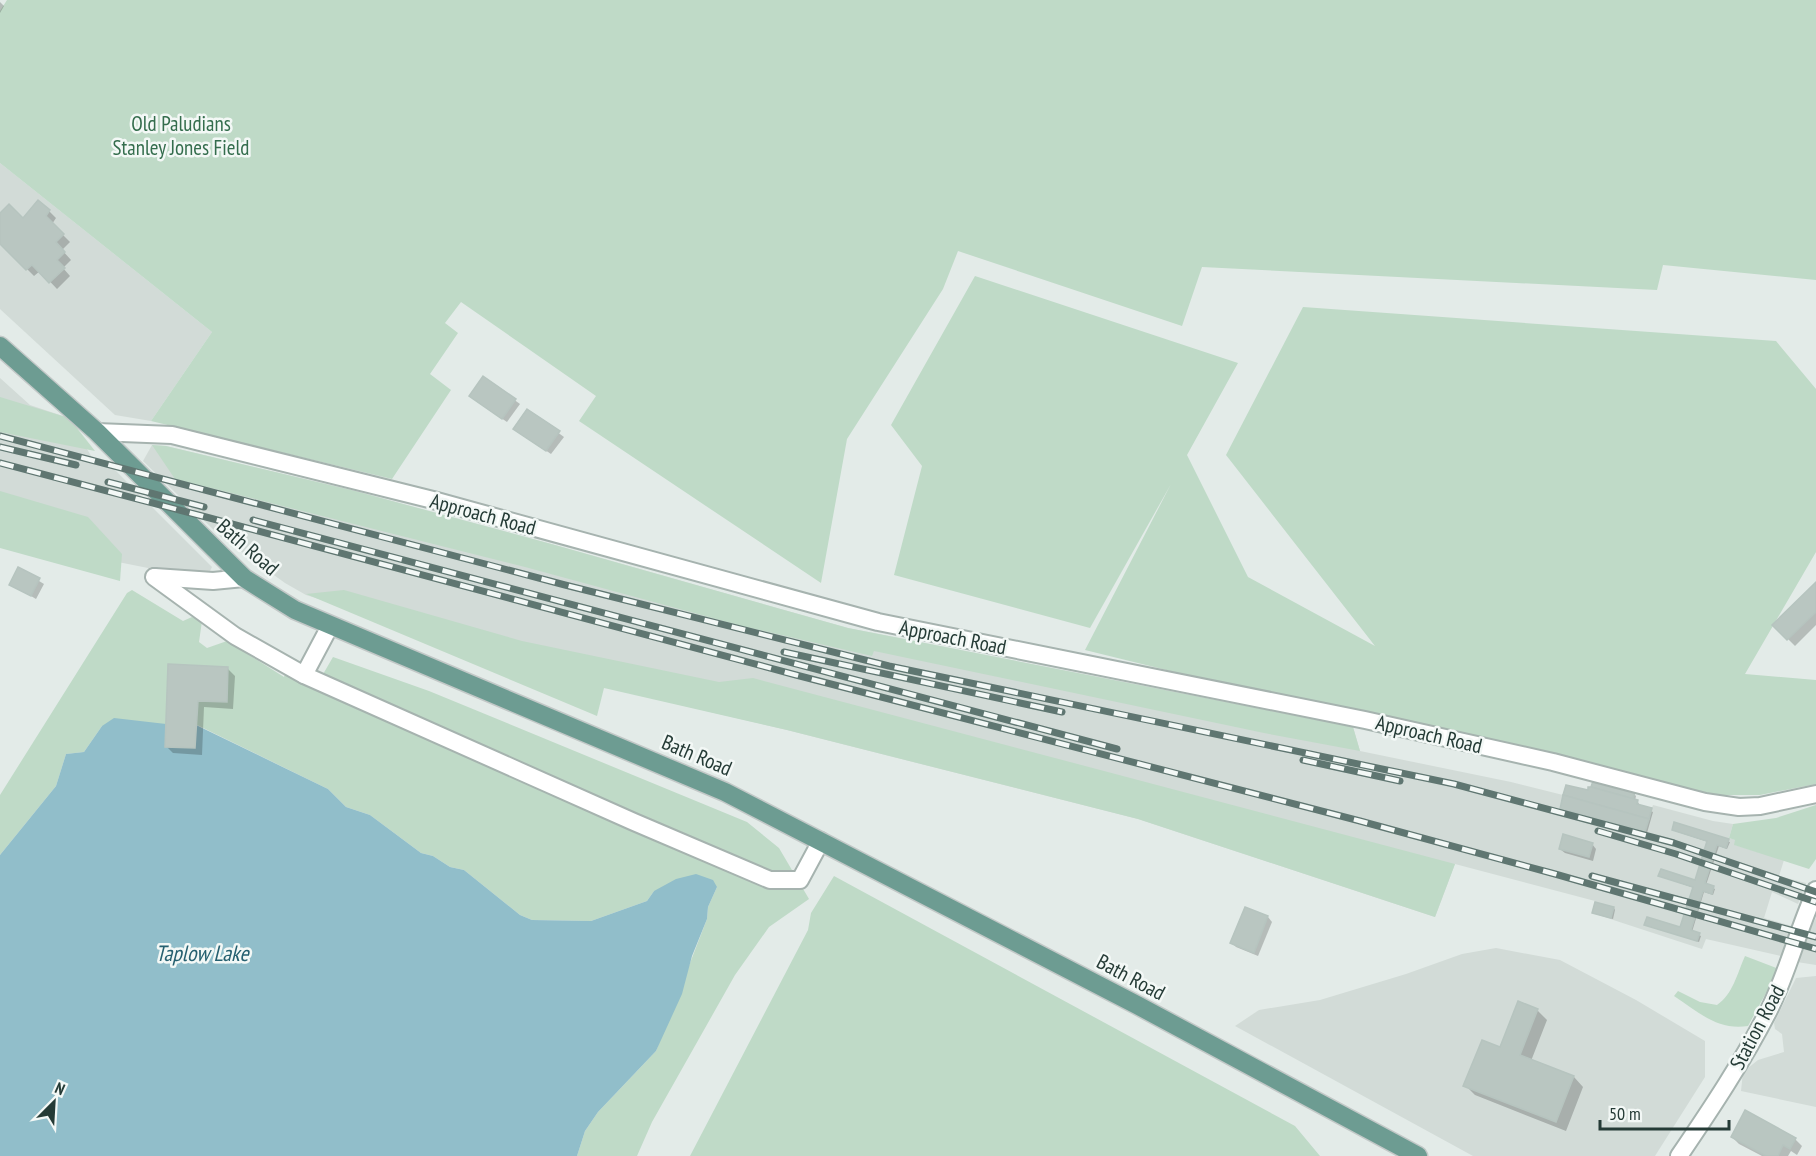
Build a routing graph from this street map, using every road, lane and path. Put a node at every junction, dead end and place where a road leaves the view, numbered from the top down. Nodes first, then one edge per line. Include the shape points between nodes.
1 (0, 346) edge
2 (96, 432) junction
3 (244, 578) junction
4 (330, 626) junction
5 (304, 675) junction
6 (1816, 794) edge
7 (821, 841) junction
8 (1816, 890) edge
9 (1418, 1156) edge
10 (1680, 1156) edge

1 - 2 main road, Bath Road
2 - 3 main road, Bath Road
2 - 6 street, Approach Road via 172,435 433,500 878,622 1365,720 1553,762 1705,802 1760,806
3 - 4 main road, Bath Road via 295,610
3 - 5 street via 213,581 154,577 235,636
4 - 5 street
4 - 7 main road, Bath Road via 725,792
5 - 7 street via 770,880 800,880
7 - 9 main road, Bath Road
8 - 10 street, Station Road via 1768,1011

